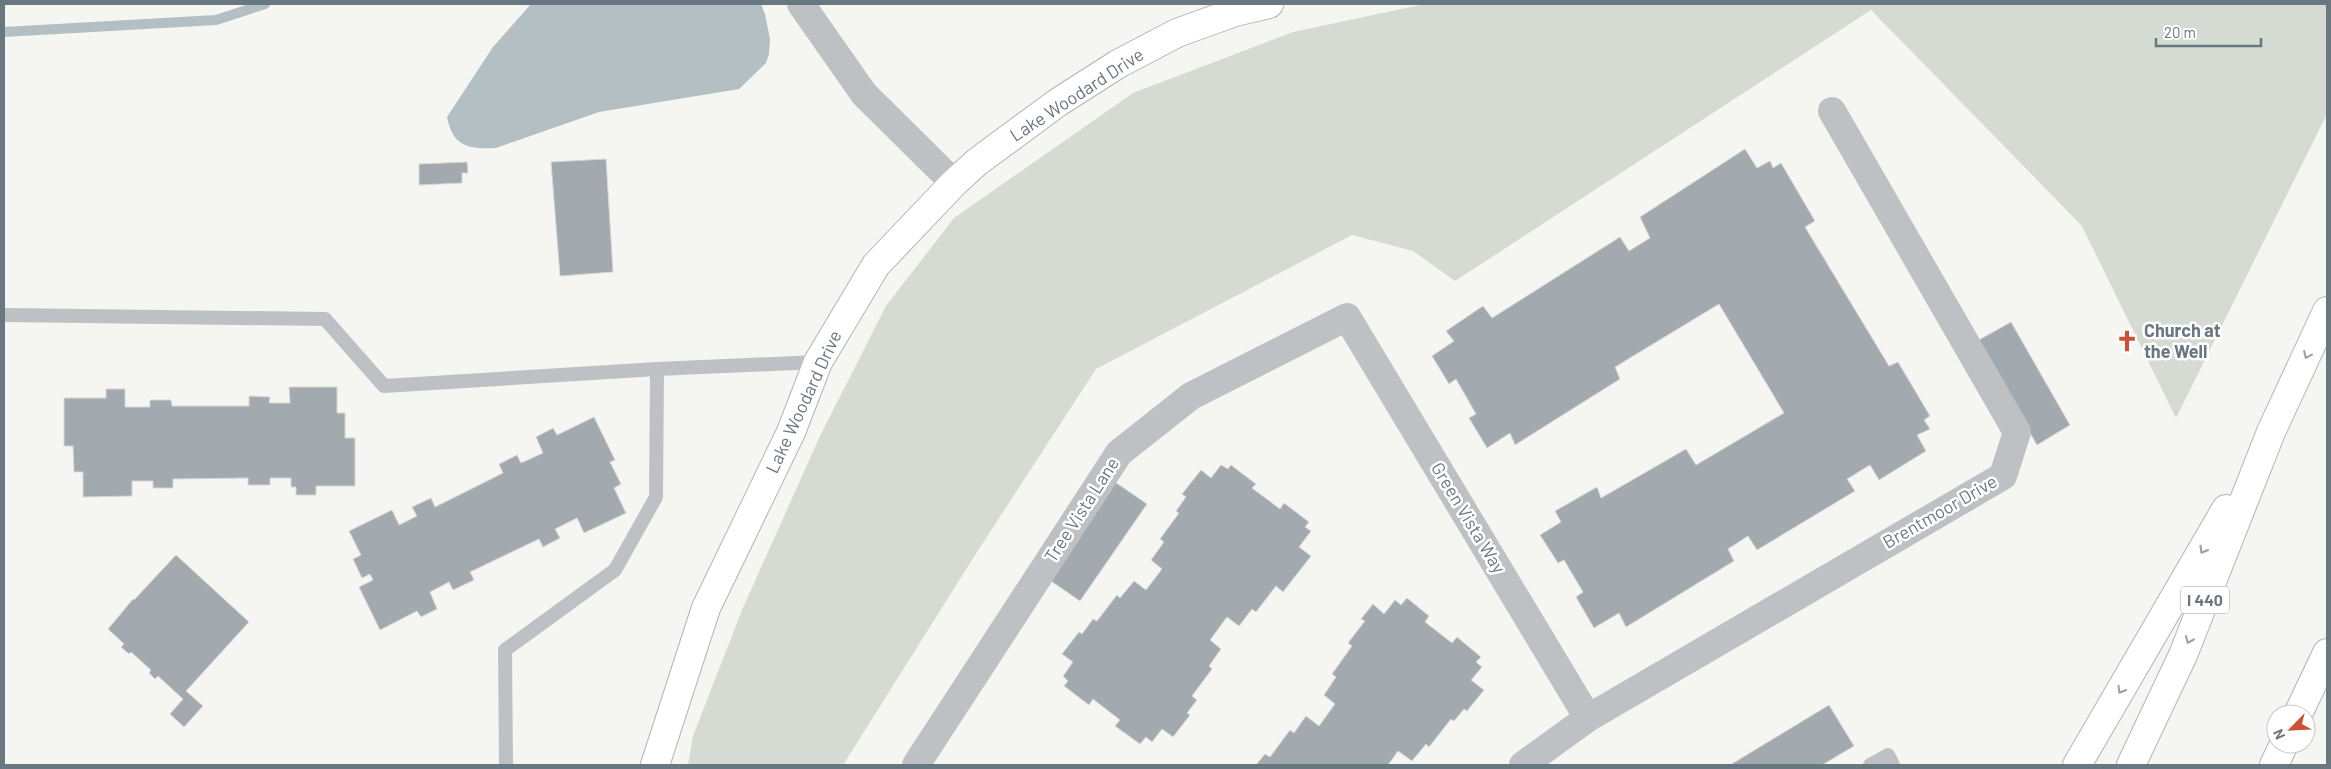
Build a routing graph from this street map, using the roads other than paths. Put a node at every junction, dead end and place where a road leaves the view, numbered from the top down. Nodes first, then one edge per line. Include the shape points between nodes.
1 (801, 4) edge
2 (1269, 4) edge
3 (1832, 111) dead end
4 (954, 183) junction
5 (2327, 311) edge
6 (4, 315) edge
7 (1348, 317) joint
8 (818, 362) junction
9 (657, 369) junction
10 (2271, 432) junction
11 (2327, 653) edge
12 (2327, 667) edge
13 (2303, 704) edge
14 (2314, 704) edge
15 (1588, 718) junction
16 (506, 765) edge
17 (655, 765) edge
18 (916, 765) edge
19 (1523, 765) edge
20 (1870, 765) edge
21 (1893, 765) edge
22 (2077, 765) edge
23 (2131, 765) edge

1 - 4 street via 864,94
2 - 4 main road, Lake Woodard Drive via 1235,12 1177,33 1118,64 1058,103 977,162
3 - 15 street, Brentmoor Drive via 2016,432 2003,476
4 - 8 main road, Lake Woodard Drive via 876,265
5 -> 10 main road, I 440
6 - 9 lane via 325,319 384,386
7 - 15 street, Green Vista Way
7 - 18 street, Tree Vista Lane via 1191,396 1119,453
8 - 9 lane
8 - 17 main road, Lake Woodard Drive via 791,432 706,608
9 - 16 lane via 656,497 615,570 505,650
10 -> 22 main road
10 -> 23 main road, I 440 via 2183,655
11 - 13 main road
12 - 14 main road
15 - 19 street, Brentmoor Drive
20 - 21 lane via 1888,755

